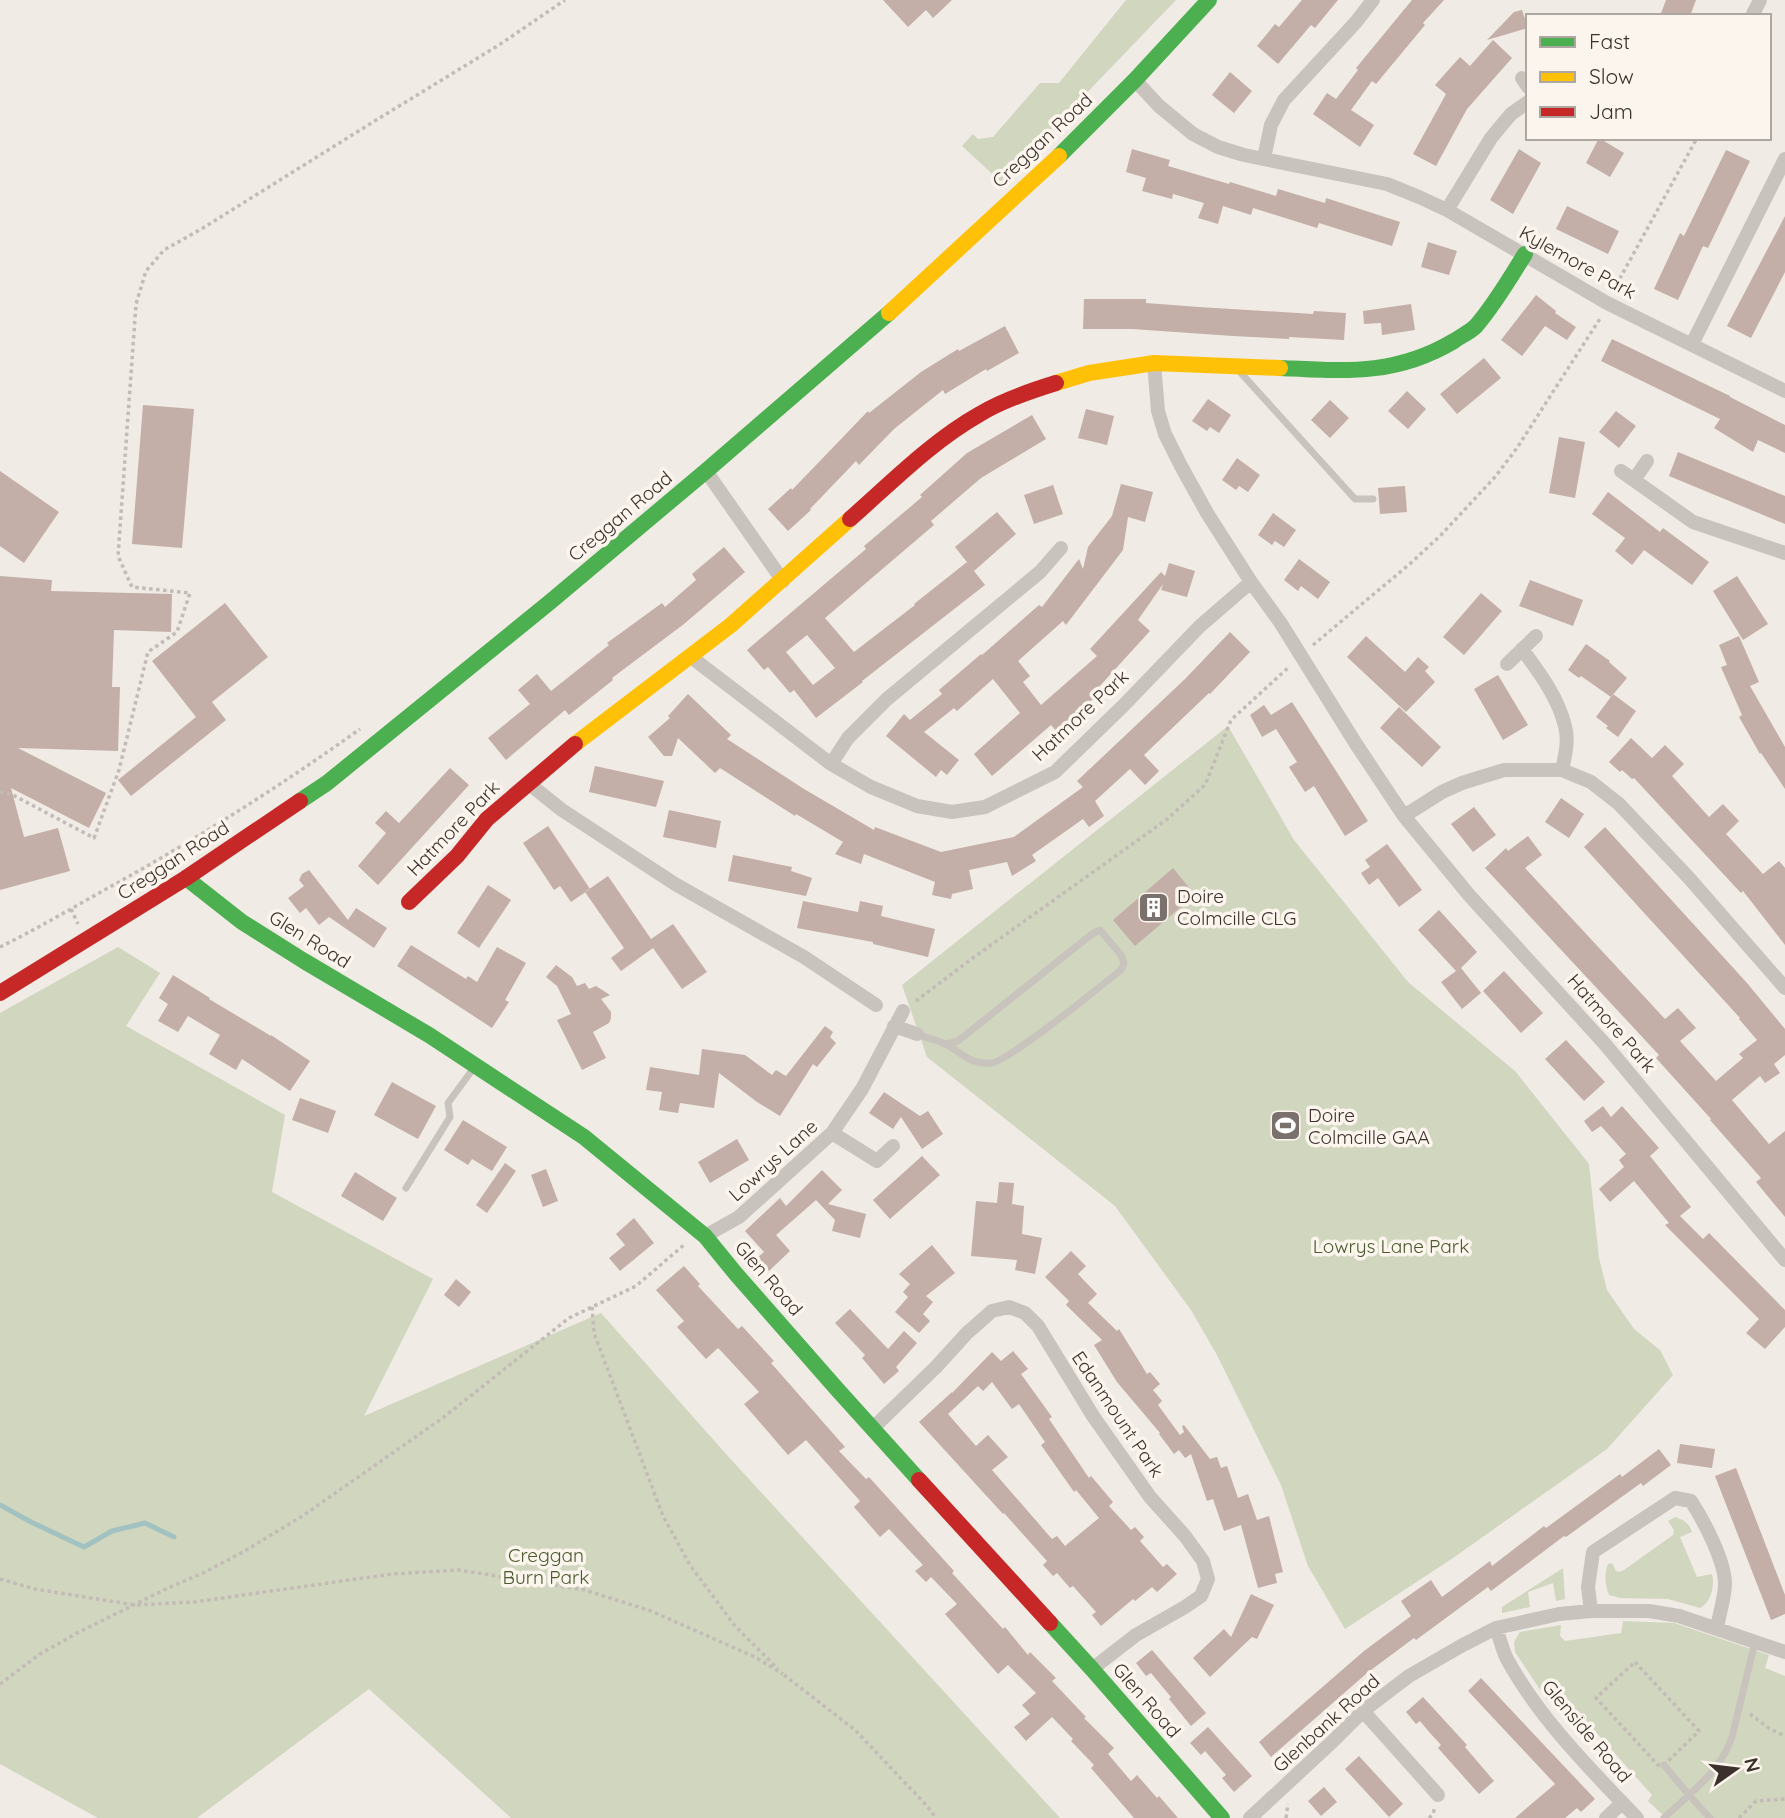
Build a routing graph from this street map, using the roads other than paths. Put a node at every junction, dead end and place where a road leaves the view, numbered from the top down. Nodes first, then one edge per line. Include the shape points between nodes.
1 (1209, 0) edge
2 (1373, 0) edge
3 (1135, 80) junction
4 (1526, 103) edge
5 (1264, 158) junction
6 (1785, 159) edge
7 (1781, 174) edge
8 (1447, 210) junction
9 (1524, 254) junction
10 (1692, 344) junction
11 (1154, 363) junction
12 (1235, 366) junction
13 (1785, 391) edge
14 (1647, 461) dead end
15 (706, 471) junction
16 (1621, 471) dead end
17 (1634, 480) junction
18 (1373, 499) dead end
19 (1061, 548) dead end
20 (1785, 553) edge
21 (783, 581) junction
22 (1251, 582) junction
23 (1536, 636) dead end
24 (1522, 649) junction
25 (691, 657) junction
26 (1507, 664) dead end
27 (831, 764) junction
28 (1562, 770) junction
29 (528, 783) junction
30 (1404, 816) junction
31 (186, 878) junction
32 (409, 902) dead end
33 (1785, 988) edge
34 (0, 993) edge
35 (876, 1005) dead end
36 (903, 1011) road end
37 (894, 1026) junction
38 (917, 1034) joint
39 (947, 1044) junction
40 (475, 1065) junction
41 (832, 1133) junction
42 (892, 1146) dead end
43 (406, 1188) dead end
44 (703, 1234) junction
45 (1785, 1260) edge
46 (873, 1429) junction
47 (1591, 1611) junction
48 (1496, 1628) junction
49 (1717, 1628) junction
50 (1755, 1641) junction
51 (1785, 1652) edge
52 (1092, 1669) junction
53 (1363, 1711) junction
54 (1664, 1765) road end
55 (1438, 1795) dead end
56 (1689, 1795) junction
57 (1622, 1803) junction
58 (1222, 1818) edge
59 (1250, 1818) edge
60 (1606, 1818) edge
61 (1637, 1818) edge
62 (1664, 1818) edge
63 (1710, 1818) edge

1 - 3 street, Creggan Road
2 - 5 street via 1284,100 1271,125
3 - 5 street, Kylemore Park via 1193,134 1218,147
3 - 15 street, Creggan Road via 891,312
4 - 8 street via 1491,138
5 - 8 street, Kylemore Park via 1387,184
6 - 7 street
7 - 10 street
8 - 9 street, Kylemore Park
9 - 10 street, Kylemore Park via 1607,303
9 - 12 street, Hatmore Park via 1474,328 1438,351 1402,364 1353,371
10 - 13 street, Kylemore Park
11 - 12 street, Hatmore Park
11 - 21 street, Hatmore Park via 1088,373 981,413 936,443
11 - 22 street, Hatmore Park via 1165,434
12 - 18 lane via 1355,499
14 - 17 street
15 - 21 street
15 - 31 street, Creggan Road via 327,783
16 - 17 street
17 - 20 street via 1693,522
19 - 27 street via 1040,572 887,699 848,738
21 - 25 street, Hatmore Park
22 - 27 street, Hatmore Park via 1200,626 1055,772 985,807 952,812 917,806
22 - 30 street, Hatmore Park
23 - 24 street
24 - 26 street
24 - 28 street via 1556,701 1566,727
25 - 27 street, Hatmore Park
25 - 29 street, Hatmore Park
28 - 30 street via 1504,770 1452,788
28 - 33 street via 1591,782 1619,804
29 - 32 street, Hatmore Park via 487,819
29 - 35 street, Hatmore Park via 675,884 804,957
30 - 45 street, Hatmore Park via 1604,1043
31 - 34 street, Creggan Road
31 - 40 street, Glen Road via 242,922
36 - 37 street, Lowrys Lane
37 - 38 street
37 - 41 street, Lowrys Lane via 862,1089
38 - 39 lane
39 - 39 lane via 958,1041 1092,934 1100,930 1121,955 1121,970 997,1062 966,1059
40 - 43 lane via 448,1103 450,1118
40 - 44 street, Glen Road via 584,1137
41 - 42 street via 872,1166
41 - 44 street, Lowrys Lane via 739,1217
44 - 46 street, Glen Road
46 - 52 street, Glen Road
46 - 52 street, Edanmount Park via 992,1311 1009,1307 1025,1312 1038,1326 1100,1427 1202,1561 1208,1579 1201,1595
47 - 48 street, Glenbank Road
47 - 49 street, Glenbank Road via 1649,1611
47 - 49 street via 1588,1587 1593,1552 1675,1498 1691,1501 1719,1558 1725,1584
48 - 53 street, Glenbank Road via 1409,1676
48 - 57 street, Glenside Road via 1506,1657 1535,1702
49 - 50 street, Glenbank Road
50 - 51 street, Glenbank Road
50 - 56 lane via 1727,1751
52 - 58 street, Glen Road
53 - 55 street
53 - 59 street, Glenbank Road
54 - 56 lane
56 - 62 lane
56 - 63 lane
57 - 60 street
57 - 61 street, Glenside Road

